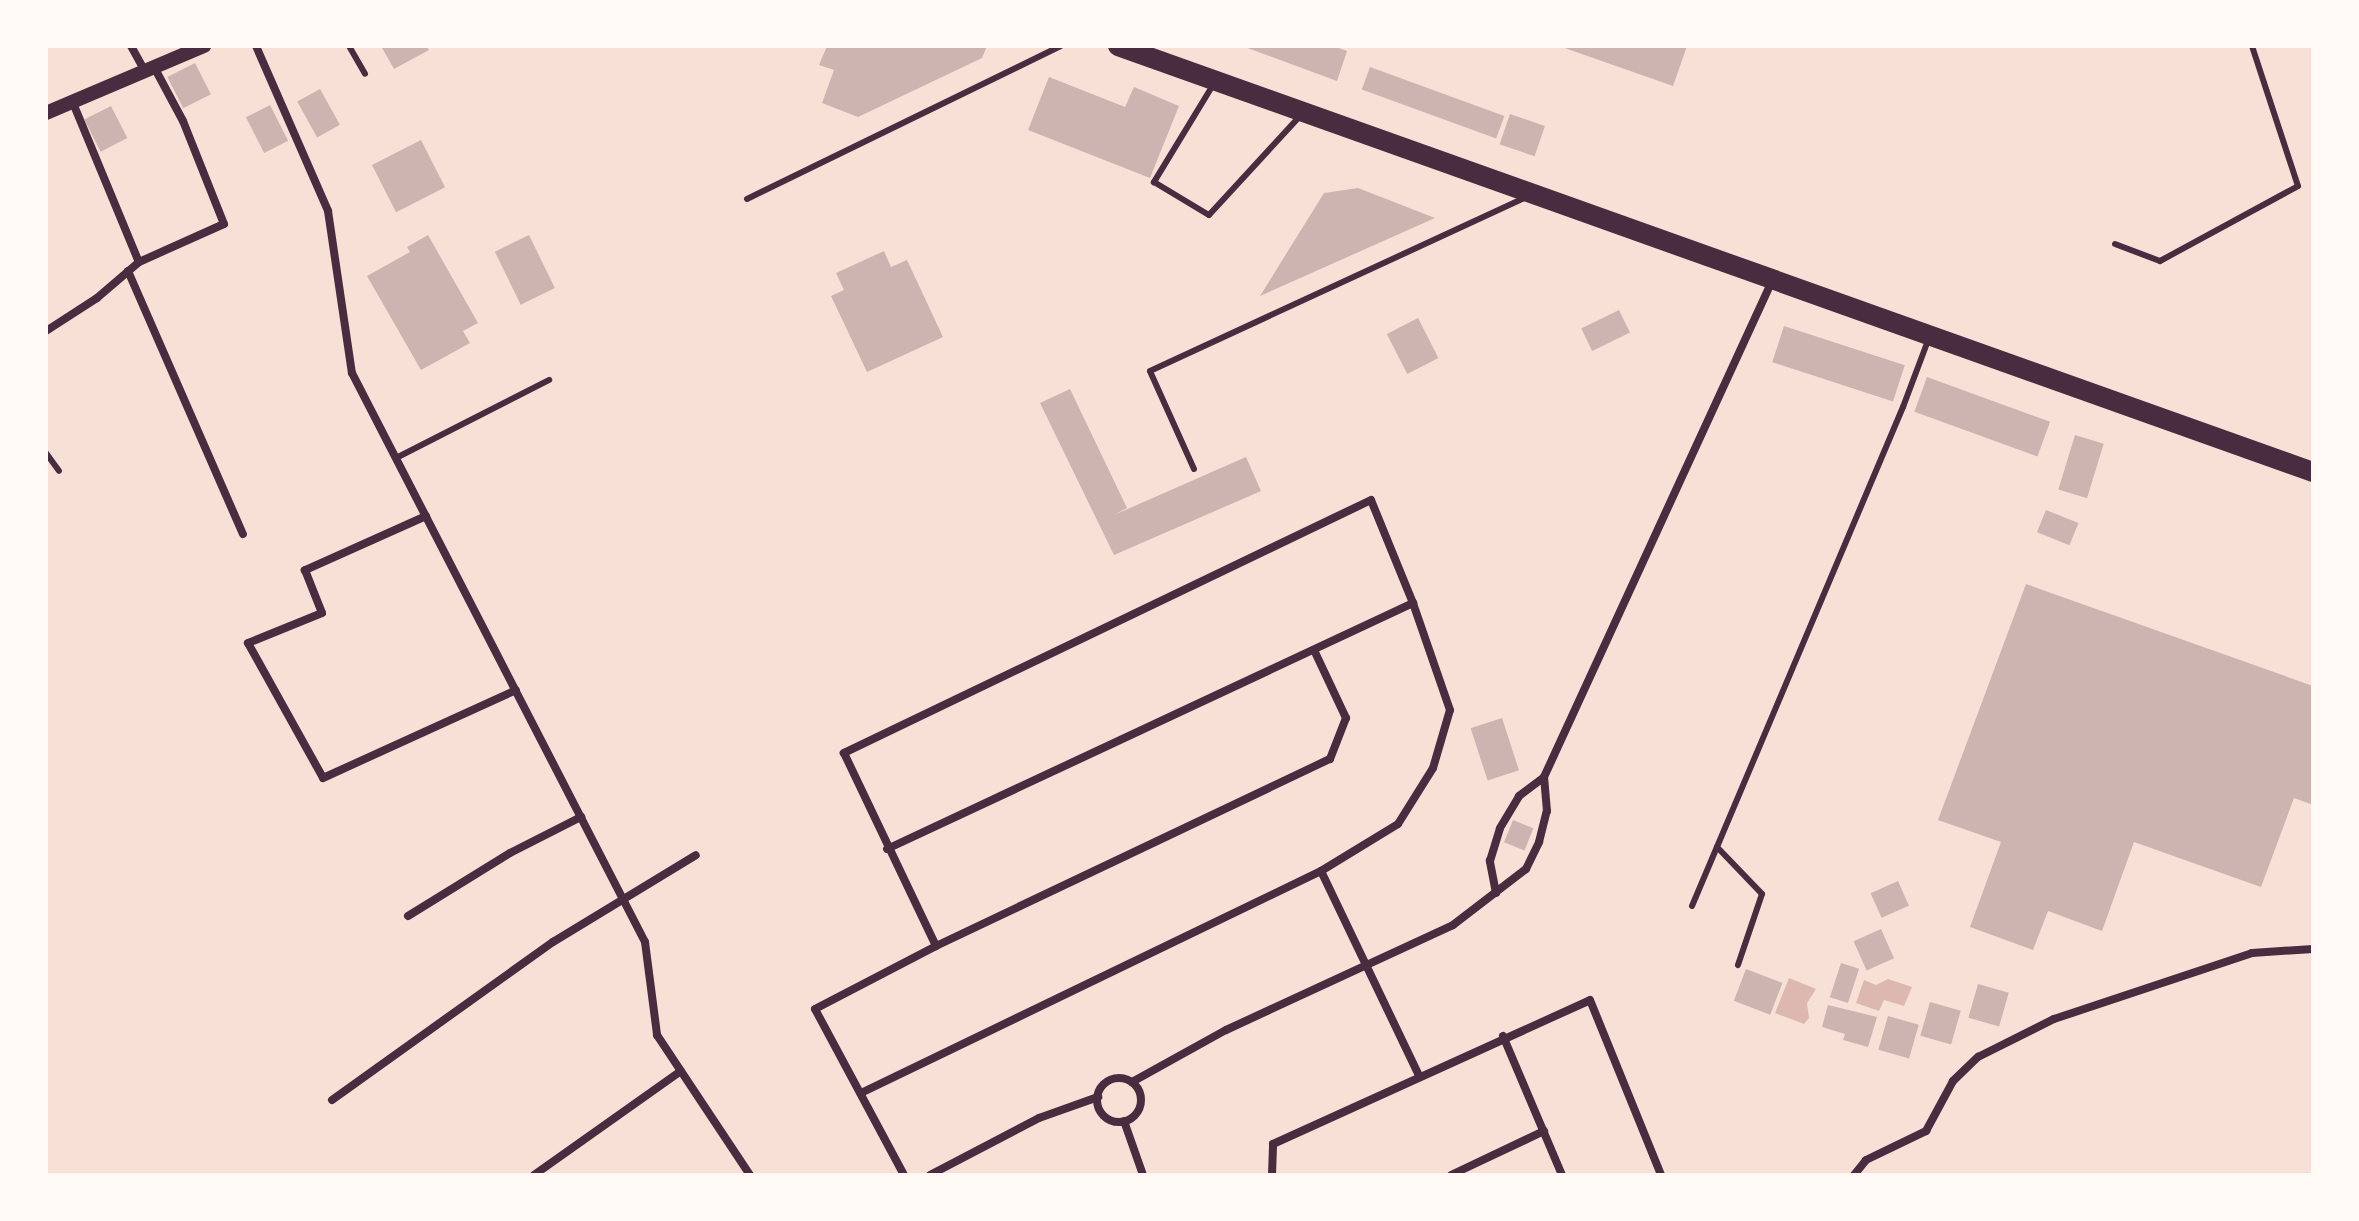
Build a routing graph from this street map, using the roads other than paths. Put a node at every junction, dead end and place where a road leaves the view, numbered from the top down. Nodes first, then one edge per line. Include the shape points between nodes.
1 (131, 46) edge
2 (204, 46) edge
3 (256, 46) edge
4 (349, 46) edge
5 (1061, 46) edge
6 (1118, 46) edge
7 (2252, 46) edge
8 (150, 69) junction
9 (365, 74) dead end
10 (1216, 82) junction
11 (73, 103) junction
12 (46, 113) edge
13 (1303, 113) junction
14 (1532, 195) junction
15 (747, 199) dead end
16 (2115, 244) dead end
17 (139, 262) junction
18 (128, 271) junction
19 (1772, 281) junction
20 (46, 331) edge
21 (1929, 336) junction
22 (549, 380) dead end
23 (46, 453) edge
24 (396, 458) junction
25 (1194, 469) dead end
26 (59, 471) dead end
27 (2313, 472) edge
28 (426, 516) junction
29 (243, 534) dead end
30 (1413, 603) junction
31 (1314, 650) junction
32 (516, 690) junction
33 (1544, 777) junction
34 (581, 817) junction
35 (1717, 847) junction
36 (887, 849) junction
37 (696, 855) dead end
38 (1321, 871) junction
39 (1496, 893) junction
40 (623, 899) junction
41 (1692, 906) dead end
42 (408, 916) dead end
43 (936, 946) junction
44 (2313, 949) edge
45 (1364, 964) junction
46 (1738, 965) dead end
47 (1503, 1036) junction
48 (681, 1071) junction
49 (1419, 1076) junction
50 (1132, 1082) junction
51 (861, 1093) junction
52 (1098, 1097) junction
53 (332, 1100) dead end
54 (1124, 1121) junction
55 (1544, 1131) junction
56 (534, 1175) edge
57 (750, 1175) edge
58 (904, 1175) edge
59 (930, 1175) edge
60 (1143, 1175) edge
61 (1272, 1175) edge
62 (1451, 1175) edge
63 (1562, 1175) edge
64 (1661, 1175) edge
65 (1854, 1175) edge

1 - 8 street
2 - 8 street
3 - 24 street via 328,211 352,373
4 - 9 lane
5 - 15 lane
6 - 10 highway
7 - 16 lane via 2298,186 2160,261
8 - 11 street
8 - 17 street via 183,121 224,224
10 - 13 highway
10 - 13 lane via 1154,182 1209,215
11 - 12 street
11 - 17 street
13 - 14 highway
14 - 19 highway
14 - 25 lane via 1150,371
17 - 18 street
18 - 20 street
18 - 29 street
19 - 21 highway
19 - 33 street
21 - 27 highway
21 - 35 lane
22 - 24 lane
23 - 26 lane
24 - 28 street
28 - 32 street
28 - 32 street via 305,570 322,613 248,643 323,778
30 - 31 street
30 - 36 street via 1371,500 844,753
30 - 38 street via 1450,710 1433,768 1398,824
31 - 36 street
31 - 43 street via 1346,718 1330,759
32 - 34 street
33 - 39 street via 1547,811 1539,842 1526,869
33 - 39 street via 1519,796 1500,828 1490,861
34 - 40 street
34 - 42 street via 510,853
35 - 41 lane
35 - 46 lane via 1762,894
36 - 43 street
37 - 40 street
38 - 45 street
38 - 51 street
39 - 45 street via 1453,925
40 - 48 street via 645,942 657,1035
40 - 53 street via 553,942
43 - 51 street via 815,1009
44 - 65 street via 2252,953 2041,1025 1978,1057 1953,1081 1926,1131 1866,1160
45 - 49 street
45 - 50 street
47 - 49 street
47 - 55 street
47 - 64 street via 1590,1000
48 - 56 street
48 - 57 street
49 - 61 street via 1273,1144
50 - 52 street via 1110,1080
50 - 54 street via 1141,1104
51 - 58 street
52 - 54 street via 1105,1116
52 - 59 street via 1039,1118
54 - 60 street
55 - 62 street
55 - 63 street

